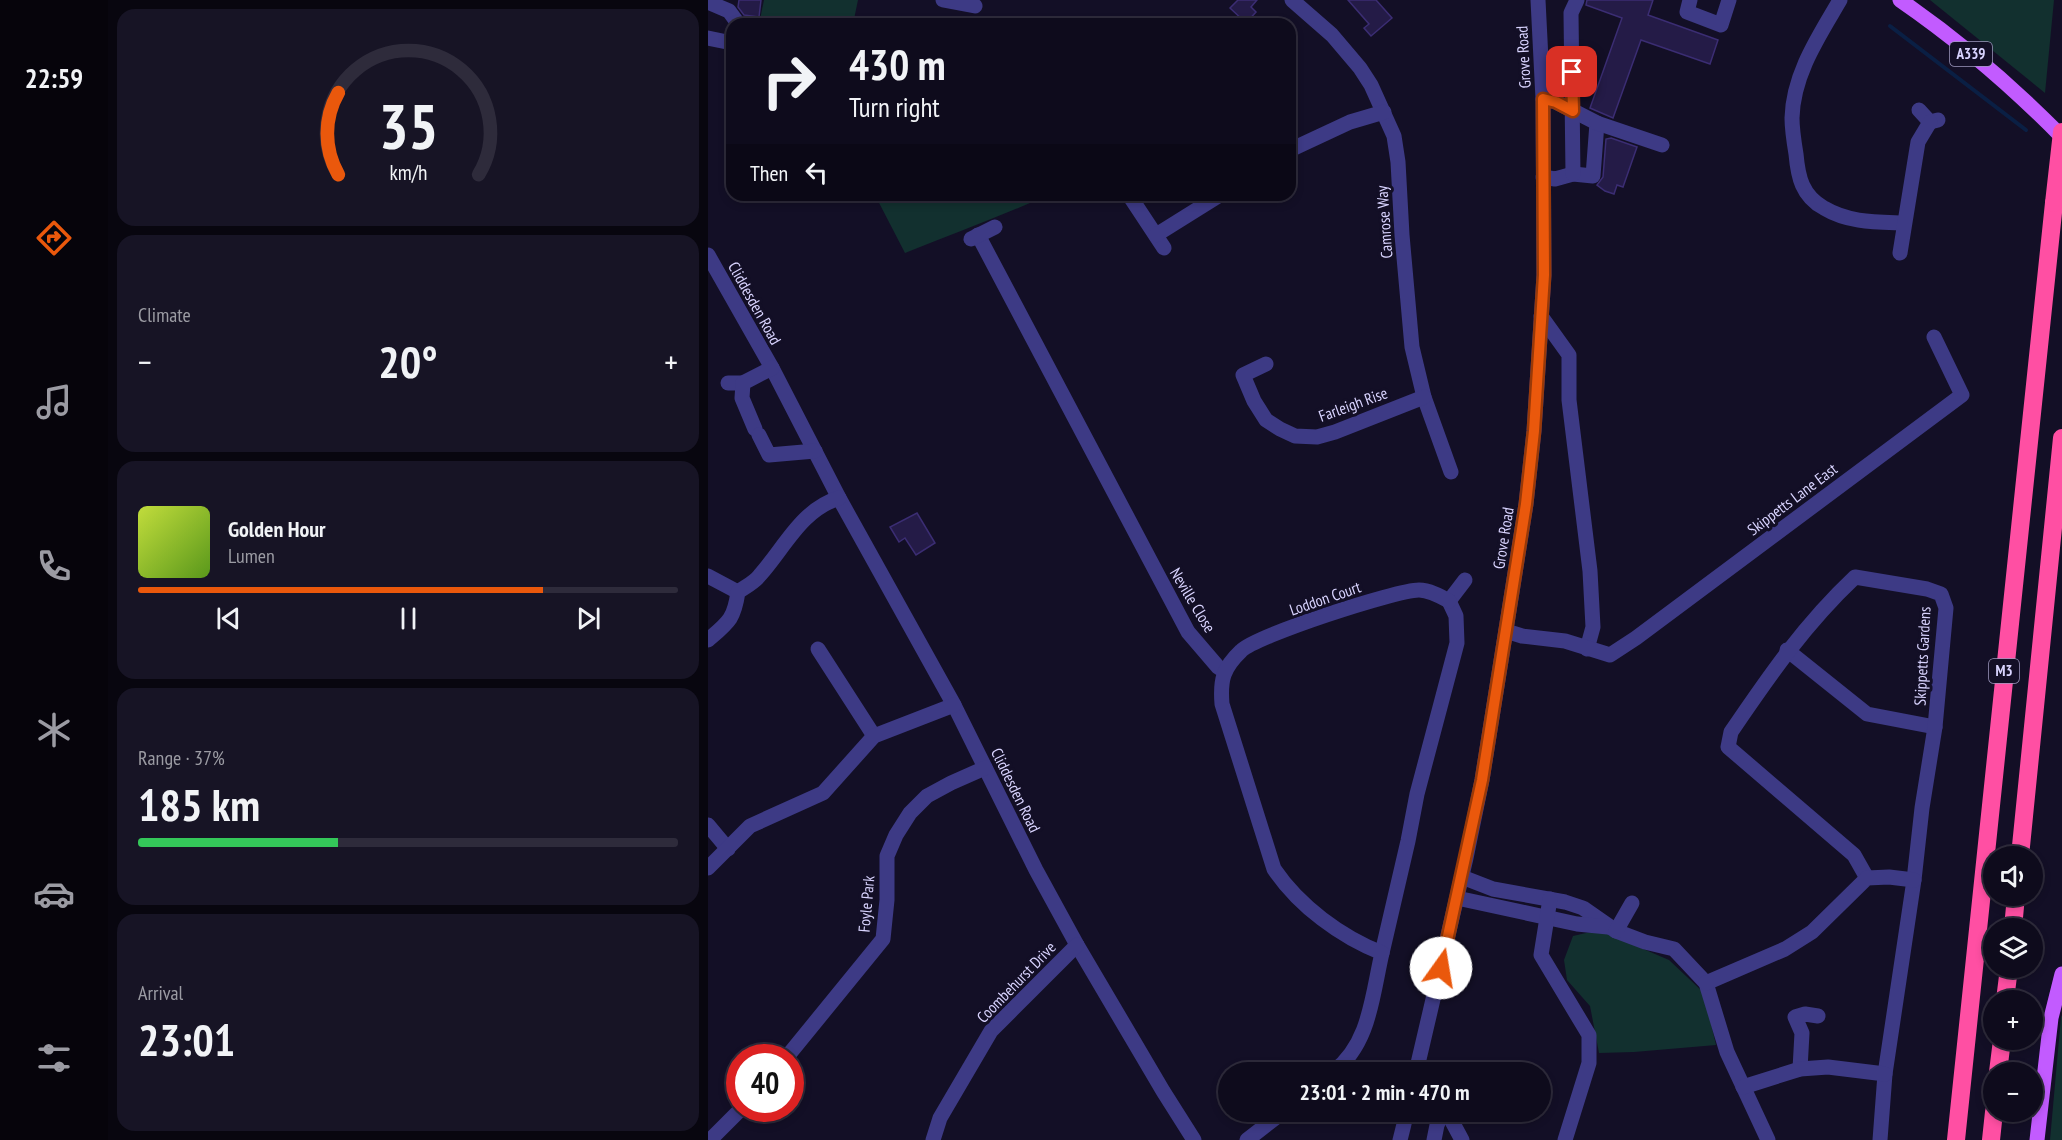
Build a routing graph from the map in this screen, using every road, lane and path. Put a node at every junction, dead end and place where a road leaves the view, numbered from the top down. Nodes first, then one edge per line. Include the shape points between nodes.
1 (943, 0) edge
2 (1292, 0) edge
3 (1538, 0) edge
4 (1577, 0) edge
5 (1690, 0) edge
6 (1730, 0) edge
7 (1840, 0) edge
8 (1900, 0) edge
9 (708, 2) edge
10 (975, 6) dead end
11 (734, 18) edge
12 (708, 38) edge
13 (726, 41) edge
14 (1543, 99) junction
15 (1919, 110) dead end
16 (1384, 112) junction
17 (1585, 117) junction
18 (2062, 132) edge
19 (2062, 137) edge
20 (1662, 145) dead end
21 (1296, 147) edge
22 (1578, 175) junction
23 (1543, 177) junction
24 (1133, 201) edge
25 (1212, 201) edge
26 (1904, 223) junction
27 (995, 227) dead end
28 (1900, 253) dead end
29 (708, 255) edge
30 (1541, 315) junction
31 (1934, 337) dead end
32 (1266, 364) dead end
33 (771, 368) junction
34 (1424, 397) junction
35 (2062, 438) edge
36 (815, 451) junction
37 (1450, 472) dead end
38 (839, 498) junction
39 (708, 576) edge
40 (1465, 580) dead end
41 (738, 592) junction
42 (1449, 601) junction
43 (1506, 632) junction
44 (708, 640) edge
45 (818, 649) dead end
46 (1587, 649) junction
47 (1787, 650) junction
48 (1224, 671) junction
49 (954, 705) junction
50 (1935, 727) junction
51 (874, 736) junction
52 (985, 768) junction
53 (708, 825) edge
54 (2021, 846) edge
55 (728, 849) junction
56 (708, 868) edge
57 (1462, 877) junction
58 (1867, 878) junction
59 (1914, 880) junction
60 (1457, 898) junction
61 (1550, 899) junction
62 (1632, 903) dead end
63 (1547, 916) junction
64 (1612, 929) junction
65 (1077, 945) junction
66 (1382, 953) junction
67 (2062, 974) edge
68 (1706, 983) junction
69 (1818, 1016) dead end
70 (797, 1044) edge
71 (1345, 1062) edge
72 (1418, 1062) edge
73 (1800, 1069) junction
74 (1885, 1074) junction
75 (1743, 1087) junction
76 (728, 1122) edge
77 (1270, 1122) edge
78 (1404, 1122) edge
79 (1439, 1122) edge
80 (1451, 1122) edge
81 (1993, 1122) edge
82 (710, 1140) edge
83 (933, 1140) edge
84 (1194, 1140) edge
85 (1247, 1140) edge
86 (1400, 1140) edge
87 (1434, 1140) edge
88 (1462, 1140) edge
89 (1565, 1140) edge
90 (1768, 1140) edge
91 (1880, 1140) edge
92 (1956, 1140) edge
93 (1991, 1140) edge
94 (2037, 1140) edge

1 - 10 street
2 - 16 street, Camrose Way via 1332,35 1360,68
3 - 14 street, Grove Road
4 - 17 street via 1572,13
5 - 6 street via 1687,12 1721,25
7 - 26 street via 1808,56 1796,91 1792,119 1798,178 1823,208 1858,221
8 - 19 main road, A339 via 1968,51
9 - 11 street via 729,11
12 - 13 street
14 - 17 street
14 - 23 street, Grove Road
15 - 26 street via 1934,121 1918,142
16 - 21 street via 1350,122
16 - 34 street, Camrose Way via 1394,136 1398,162 1412,346
17 - 20 street
17 - 22 street
17 - 22 street via 1593,176
18 - 92 highway, M3, bridge
22 - 23 street
23 - 30 street, Grove Road
24 - 25 street via 1160,242
26 - 28 street
27 - 48 street, Neville Close via 974,238 1188,632
29 - 33 street, Cliddesden Road
30 - 43 street, Grove Road via 1528,493
30 - 46 street via 1569,355 1569,400 1590,571 1593,627
31 - 46 street, Skippetts Lane East via 1962,395 1636,638 1610,655
32 - 34 street, Farleigh Rise via 1244,375 1254,400 1266,420 1295,436 1317,437 1335,432
33 - 36 street, Cliddesden Road
33 - 36 street, Cliddesden Road via 735,383 769,455
34 - 37 street, Camrose Way
35 - 54 highway, M3
36 - 38 street, Cliddesden Road
38 - 41 street via 825,503 795,528 759,578
38 - 49 street, Cliddesden Road
39 - 41 street
40 - 42 street
41 - 44 street via 735,612
42 - 48 street, Loddon Court via 1420,590 1394,593 1264,638 1242,649
42 - 66 street via 1456,616 1457,642 1417,794
43 - 46 street, Skippetts Lane East via 1565,641
43 - 57 street, Grove Road
45 - 51 street
47 - 50 street, Skippetts Gardens via 1867,714
47 - 50 street, Skippetts Gardens via 1855,577 1941,594 1946,608
47 - 58 street, Skippetts Gardens via 1731,732 1728,747 1854,855
48 - 66 street via 1222,704 1274,869 1329,923
49 - 51 street
49 - 52 street, Cliddesden Road
50 - 59 street, Skippetts Gardens
51 - 55 street via 823,793 750,826
52 - 65 street, Cliddesden Road
52 - 70 street, Foyle Park via 927,796 910,813 887,856 883,939
53 - 55 street
55 - 56 street
57 - 60 street, Grove Road
57 - 61 street via 1493,889
58 - 59 street
58 - 68 street via 1812,932 1785,949
59 - 74 street, Skippetts Gardens
60 - 63 street
60 - 72 street, Grove Road
61 - 63 street
61 - 64 street via 1583,908
62 - 64 street
63 - 64 street
63 - 89 street via 1541,955 1589,1035 1589,1063
64 - 68 street via 1674,949
65 - 83 street, Coombehurst Drive via 991,1030 940,1118
65 - 84 street, Cliddesden Road
66 - 71 street via 1359,1043
67 - 94 main road via 2052,1018
68 - 75 street via 1727,1052
69 - 73 street via 1795,1017 1802,1033
73 - 74 street via 1828,1067
73 - 75 street
74 - 91 street, Skippetts Gardens
75 - 90 street
76 - 82 street
77 - 85 street
78 - 86 street
79 - 87 street
80 - 88 street
81 - 93 highway

